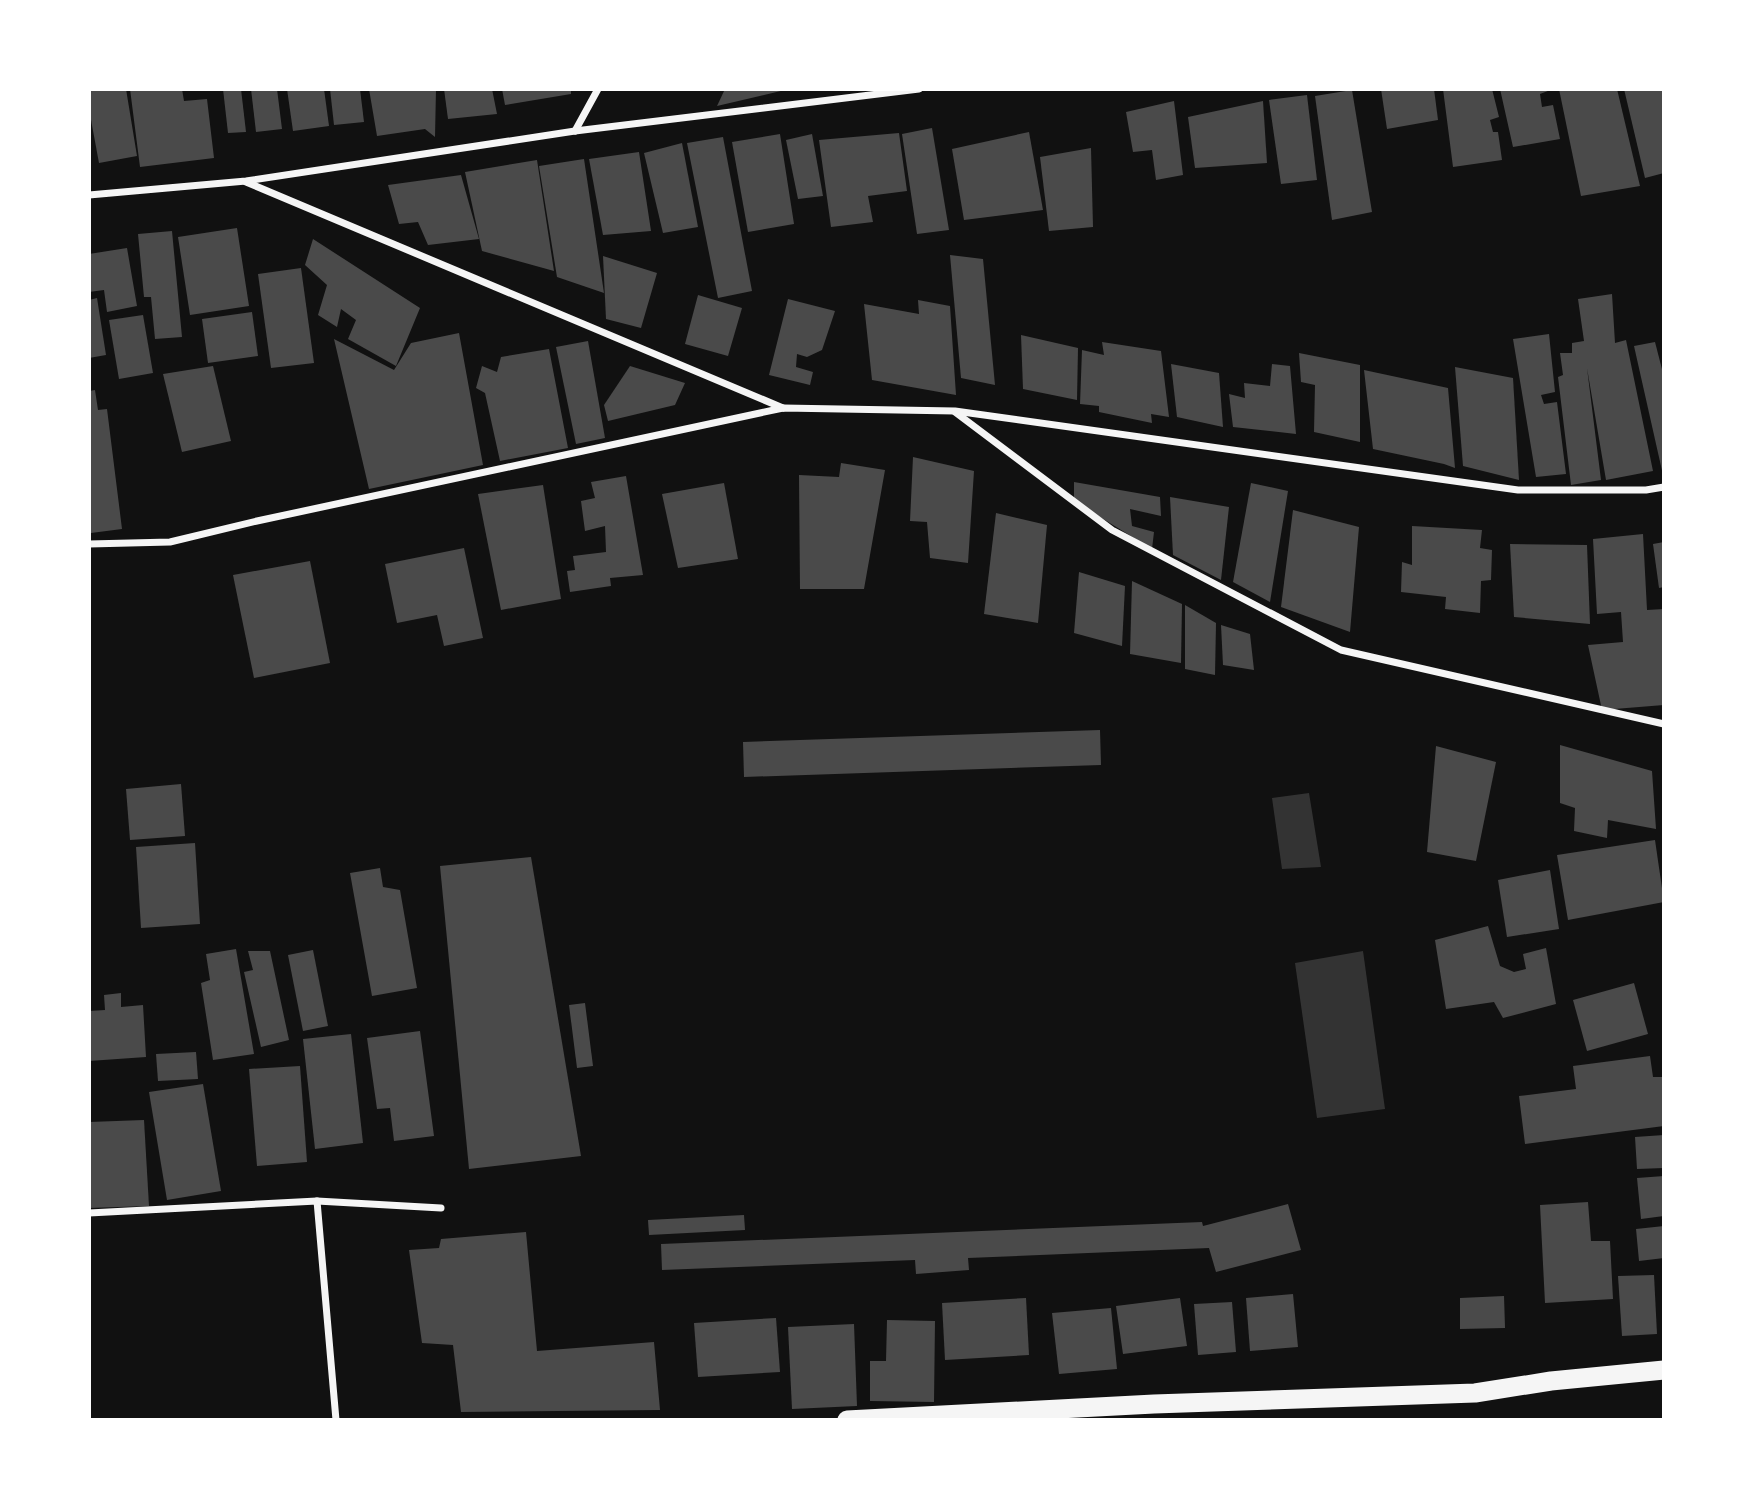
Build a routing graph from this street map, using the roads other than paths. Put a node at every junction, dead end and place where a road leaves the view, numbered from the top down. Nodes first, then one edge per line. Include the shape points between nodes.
1 (598, 89) edge
2 (919, 89) edge
3 (575, 131) junction
4 (246, 181) junction
5 (89, 195) edge
6 (783, 408) junction
7 (955, 411) junction
8 (1664, 487) edge
9 (89, 544) edge
10 (1664, 724) edge
11 (317, 1201) junction
12 (441, 1208) dead end
13 (89, 1213) edge
14 (1664, 1370) edge
15 (337, 1420) edge
16 (847, 1420) edge

1 - 3 street
2 - 3 street
3 - 4 street
4 - 5 street
4 - 6 street
6 - 7 street
6 - 9 street via 170,542
7 - 8 street via 1518,490
7 - 10 street via 1112,530 1341,650
11 - 12 street
11 - 13 street
11 - 15 street
14 - 16 highway via 1475,1393

